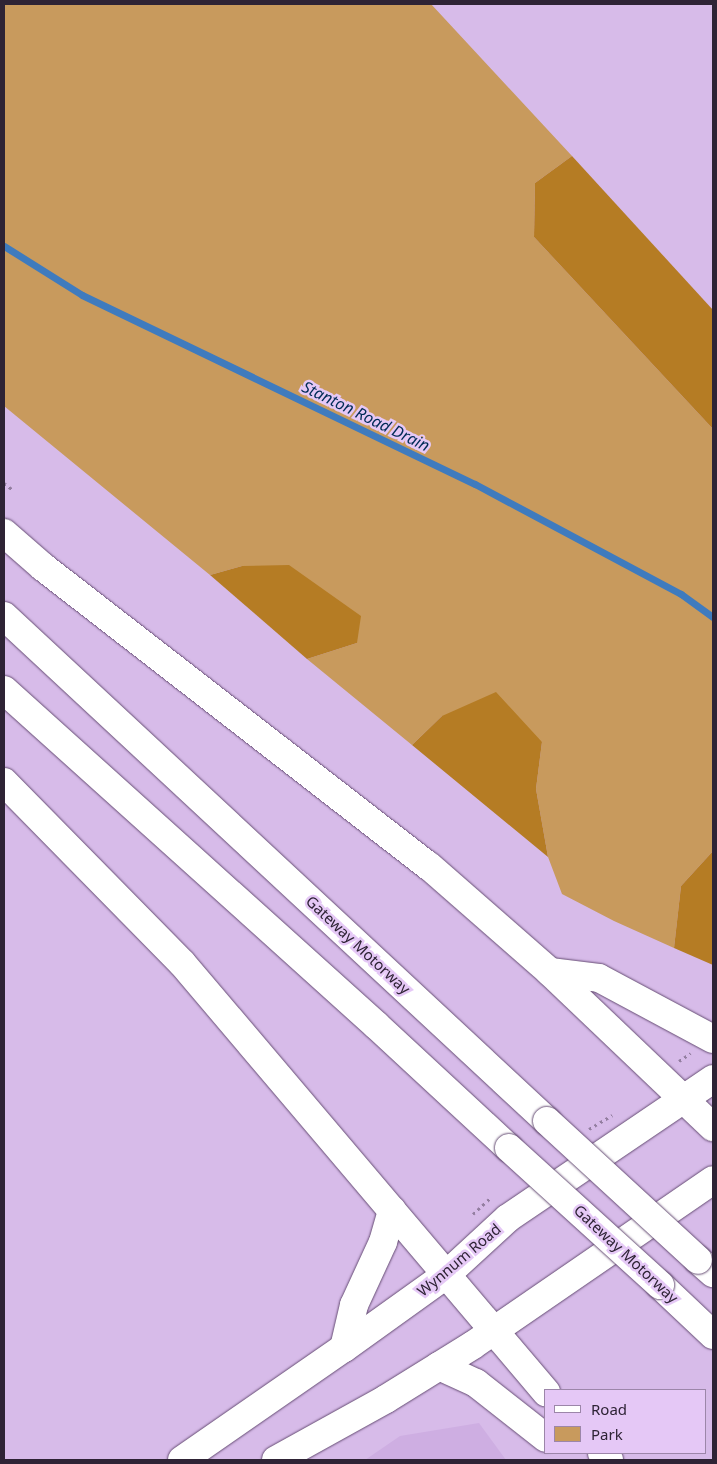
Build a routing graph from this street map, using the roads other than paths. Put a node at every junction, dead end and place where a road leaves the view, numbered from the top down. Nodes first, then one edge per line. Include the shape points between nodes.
1 (4, 533) edge
2 (4, 616) edge
3 (4, 690) edge
4 (4, 782) edge
5 (550, 972) junction
6 (713, 1039) edge
7 (713, 1079) edge
8 (683, 1098) junction
9 (713, 1127) edge
10 (713, 1180) edge
11 (392, 1210) junction
12 (706, 1267) edge
13 (446, 1275) junction
14 (495, 1331) junction
15 (713, 1335) edge
16 (344, 1348) junction
17 (439, 1366) junction
18 (544, 1390) edge
19 (544, 1436) edge
20 (182, 1460) edge
21 (276, 1460) edge

1 - 5 main road via 43,567 429,866
2 - 12 main road, Gateway Motorway, bridge
3 - 15 main road, Gateway Motorway, bridge via 369,1018
4 - 11 main road via 182,963
5 - 6 main road via 599,978
5 - 8 main road
7 - 8 main road, Wynnum Road
8 - 9 main road
8 - 13 main road, Wynnum Road via 508,1218
10 - 14 main road
11 - 13 main road
11 - 16 main road via 383,1242 354,1305
13 - 14 main road
13 - 16 main road, Wynnum Road
14 - 17 main road
14 - 18 main road
16 - 20 main road, Wynnum Road
17 - 19 main road via 476,1383
17 - 21 main road

